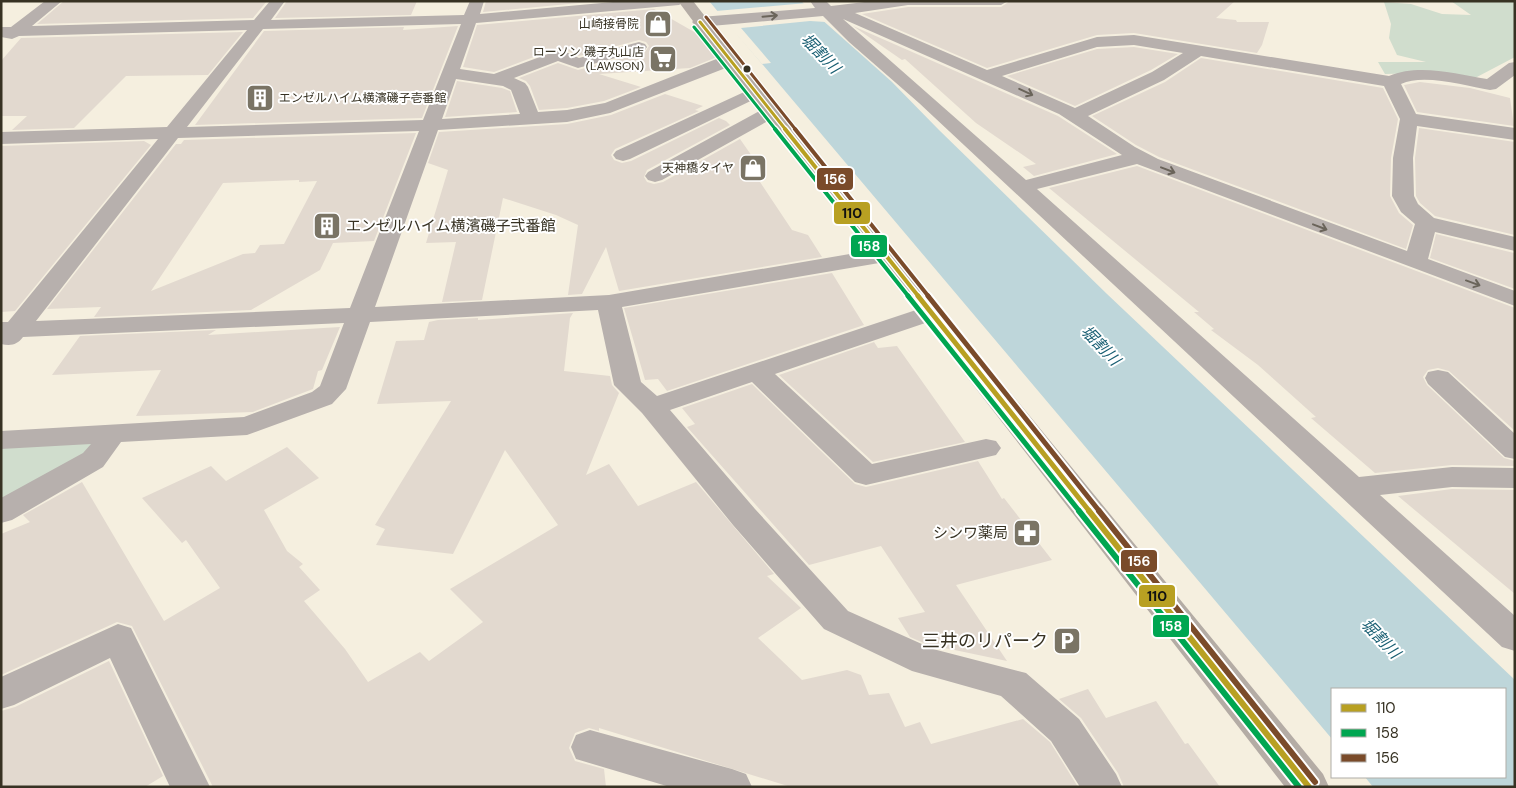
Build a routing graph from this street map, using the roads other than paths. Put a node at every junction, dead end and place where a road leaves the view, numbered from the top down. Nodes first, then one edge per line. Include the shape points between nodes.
1 (55, 1) edge
2 (278, 1) edge
3 (679, 1) edge
4 (1001, 1) edge
5 (820, 8) edge
6 (473, 10) edge
7 (703, 14) edge
8 (259, 25) junction
9 (8, 32) edge
10 (1, 43) edge
11 (639, 47) dead end
12 (1198, 51) junction
13 (730, 60) junction
14 (449, 73) junction
15 (988, 75) junction
16 (1504, 79) edge
17 (496, 80) junction
18 (1391, 82) junction
19 (763, 102) junction
20 (1074, 116) junction
21 (531, 119) junction
22 (1409, 119) junction
23 (429, 125) junction
24 (172, 133) junction
25 (1515, 134) edge
26 (1, 138) edge
27 (623, 155) dead end
28 (1139, 157) junction
29 (655, 176) dead end
30 (1021, 187) junction
31 (1426, 223) junction
32 (1515, 244) edge
33 (885, 255) junction
34 (1416, 262) junction
35 (1515, 299) edge
36 (610, 302) junction
37 (931, 313) junction
38 (359, 315) junction
39 (6, 336) edge
40 (756, 371) junction
41 (1438, 378) dead end
42 (652, 407) junction
43 (110, 435) junction
44 (1, 440) edge
45 (986, 448) dead end
46 (1515, 450) edge
47 (1515, 478) edge
48 (1352, 488) junction
49 (1, 512) edge
50 (1515, 637) edge
51 (1, 694) edge
52 (590, 746) dead end
53 (190, 787) edge
54 (732, 787) edge
55 (1102, 787) edge
56 (1310, 787) edge

1 - 9 street
2 - 8 street
3 - 6 street
4 - 5 street via 908,1
7 -> 5 street
5 - 15 street via 843,13
5 - 30 street
6 - 8 street
6 - 14 street
7 - 13 highway
8 - 9 street
8 - 24 street
9 - 10 street
11 - 17 street via 578,63 556,56
12 - 15 street via 1134,40 1097,42
12 - 18 street
12 - 20 street via 1158,76
13 - 19 highway
13 - 21 street via 610,108 586,114
14 - 17 street
14 - 23 street
15 -> 20 street
16 - 18 street via 1424,76 1398,78
17 - 21 street via 518,86
18 - 22 street
19 - 27 street
19 - 29 street
19 - 33 highway
20 - 28 street
21 - 23 street
22 - 25 street
22 - 31 street via 1403,158 1403,196 1409,207
23 - 24 street
23 - 38 street
24 - 26 street
24 - 39 street
28 - 30 street
28 -> 34 street
30 - 48 street
31 - 32 street
31 - 34 street
33 - 36 street
33 - 37 highway
34 -> 35 street
36 - 38 street
36 - 42 street via 628,385
37 - 40 street
37 - 56 highway
38 - 39 street
38 - 43 street via 332,390 322,398 247,426
40 - 42 street
40 - 45 street via 866,475
41 - 46 street
42 - 55 street via 836,620 925,661 1013,684 1065,730
43 - 44 street
43 - 49 street via 93,460
47 - 48 street via 1452,476
48 - 50 street
51 - 53 street via 118,638
52 - 54 street

